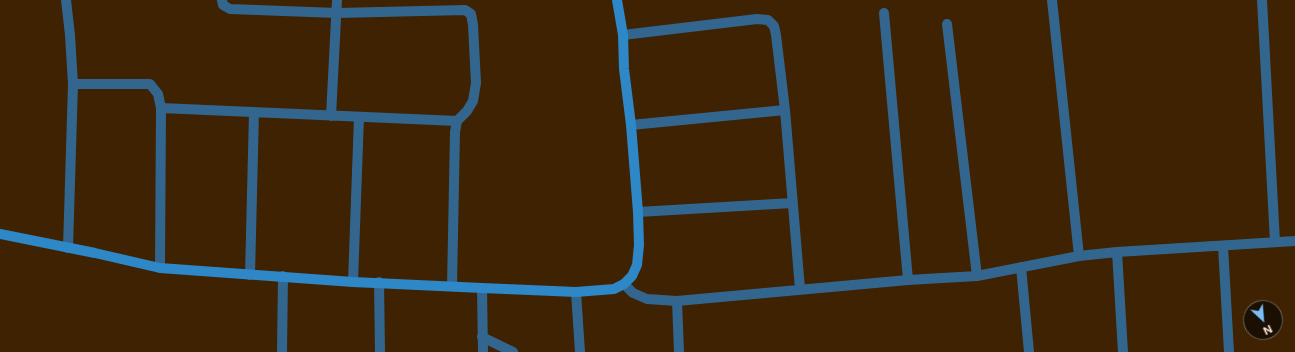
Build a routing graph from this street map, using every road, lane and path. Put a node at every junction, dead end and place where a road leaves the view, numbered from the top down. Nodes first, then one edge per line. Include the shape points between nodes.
1 (66, 0) edge
2 (222, 0) edge
3 (337, 0) edge
4 (617, 0) edge
5 (1052, 0) edge
6 (1262, 0) edge
7 (337, 13) junction
8 (884, 13) dead end
9 (947, 24) dead end
10 (623, 35) junction
11 (73, 84) junction
12 (161, 108) junction
13 (785, 110) junction
14 (254, 112) junction
15 (331, 116) junction
16 (360, 117) junction
17 (457, 121) junction
18 (631, 125) junction
19 (792, 203) junction
20 (638, 212) junction
21 (0, 234) edge
22 (1295, 241) edge
23 (1275, 242) junction
24 (1223, 246) junction
25 (68, 248) junction
26 (1117, 252) junction
27 (1078, 256) junction
28 (1021, 267) junction
29 (160, 268) junction
30 (250, 275) junction
31 (283, 276) junction
32 (977, 276) junction
33 (908, 280) junction
34 (353, 282) junction
35 (380, 282) junction
36 (624, 284) junction
37 (452, 286) junction
38 (482, 288) junction
39 (800, 289) junction
40 (576, 292) junction
41 (677, 301) junction
42 (482, 337) junction
43 (282, 352) edge
44 (380, 352) edge
45 (483, 352) edge
46 (513, 352) edge
47 (580, 352) edge
48 (679, 352) edge
49 (1029, 352) edge
50 (1123, 352) edge
51 (1229, 352) edge

1 - 11 street
2 - 7 street via 223,5 230,9
3 - 7 street
4 - 10 main road
5 - 27 street
6 - 23 street
7 - 15 street
7 - 17 street via 465,10 471,14 476,83 473,101
8 - 33 street
9 - 32 street
10 - 13 street via 757,19 768,20 774,26 776,35
10 - 18 main road via 624,69
11 - 12 street via 150,84 158,94
11 - 25 street
12 - 14 street
12 - 29 street
13 - 18 street
13 - 19 street
14 - 15 street
14 - 30 street
15 - 16 street
16 - 17 street
16 - 34 street
17 - 37 street via 454,132
18 - 20 main road
19 - 20 street
19 - 39 street
20 - 36 main road via 637,265 632,276
21 - 25 main road
22 - 23 street
23 - 24 street
24 - 26 street
24 - 51 street
25 - 29 main road
26 - 27 street
26 - 50 street
27 - 28 street
28 - 32 street
28 - 49 street
29 - 30 main road
30 - 31 main road
31 - 34 main road
31 - 43 street
32 - 33 street
33 - 39 street
34 - 35 main road
35 - 37 main road
35 - 44 street
36 - 40 main road via 614,289
36 - 41 street via 633,293 647,299
37 - 38 main road
38 - 40 main road
38 - 42 street
39 - 41 street
40 - 47 street
41 - 48 street
42 - 45 street
42 - 46 street

